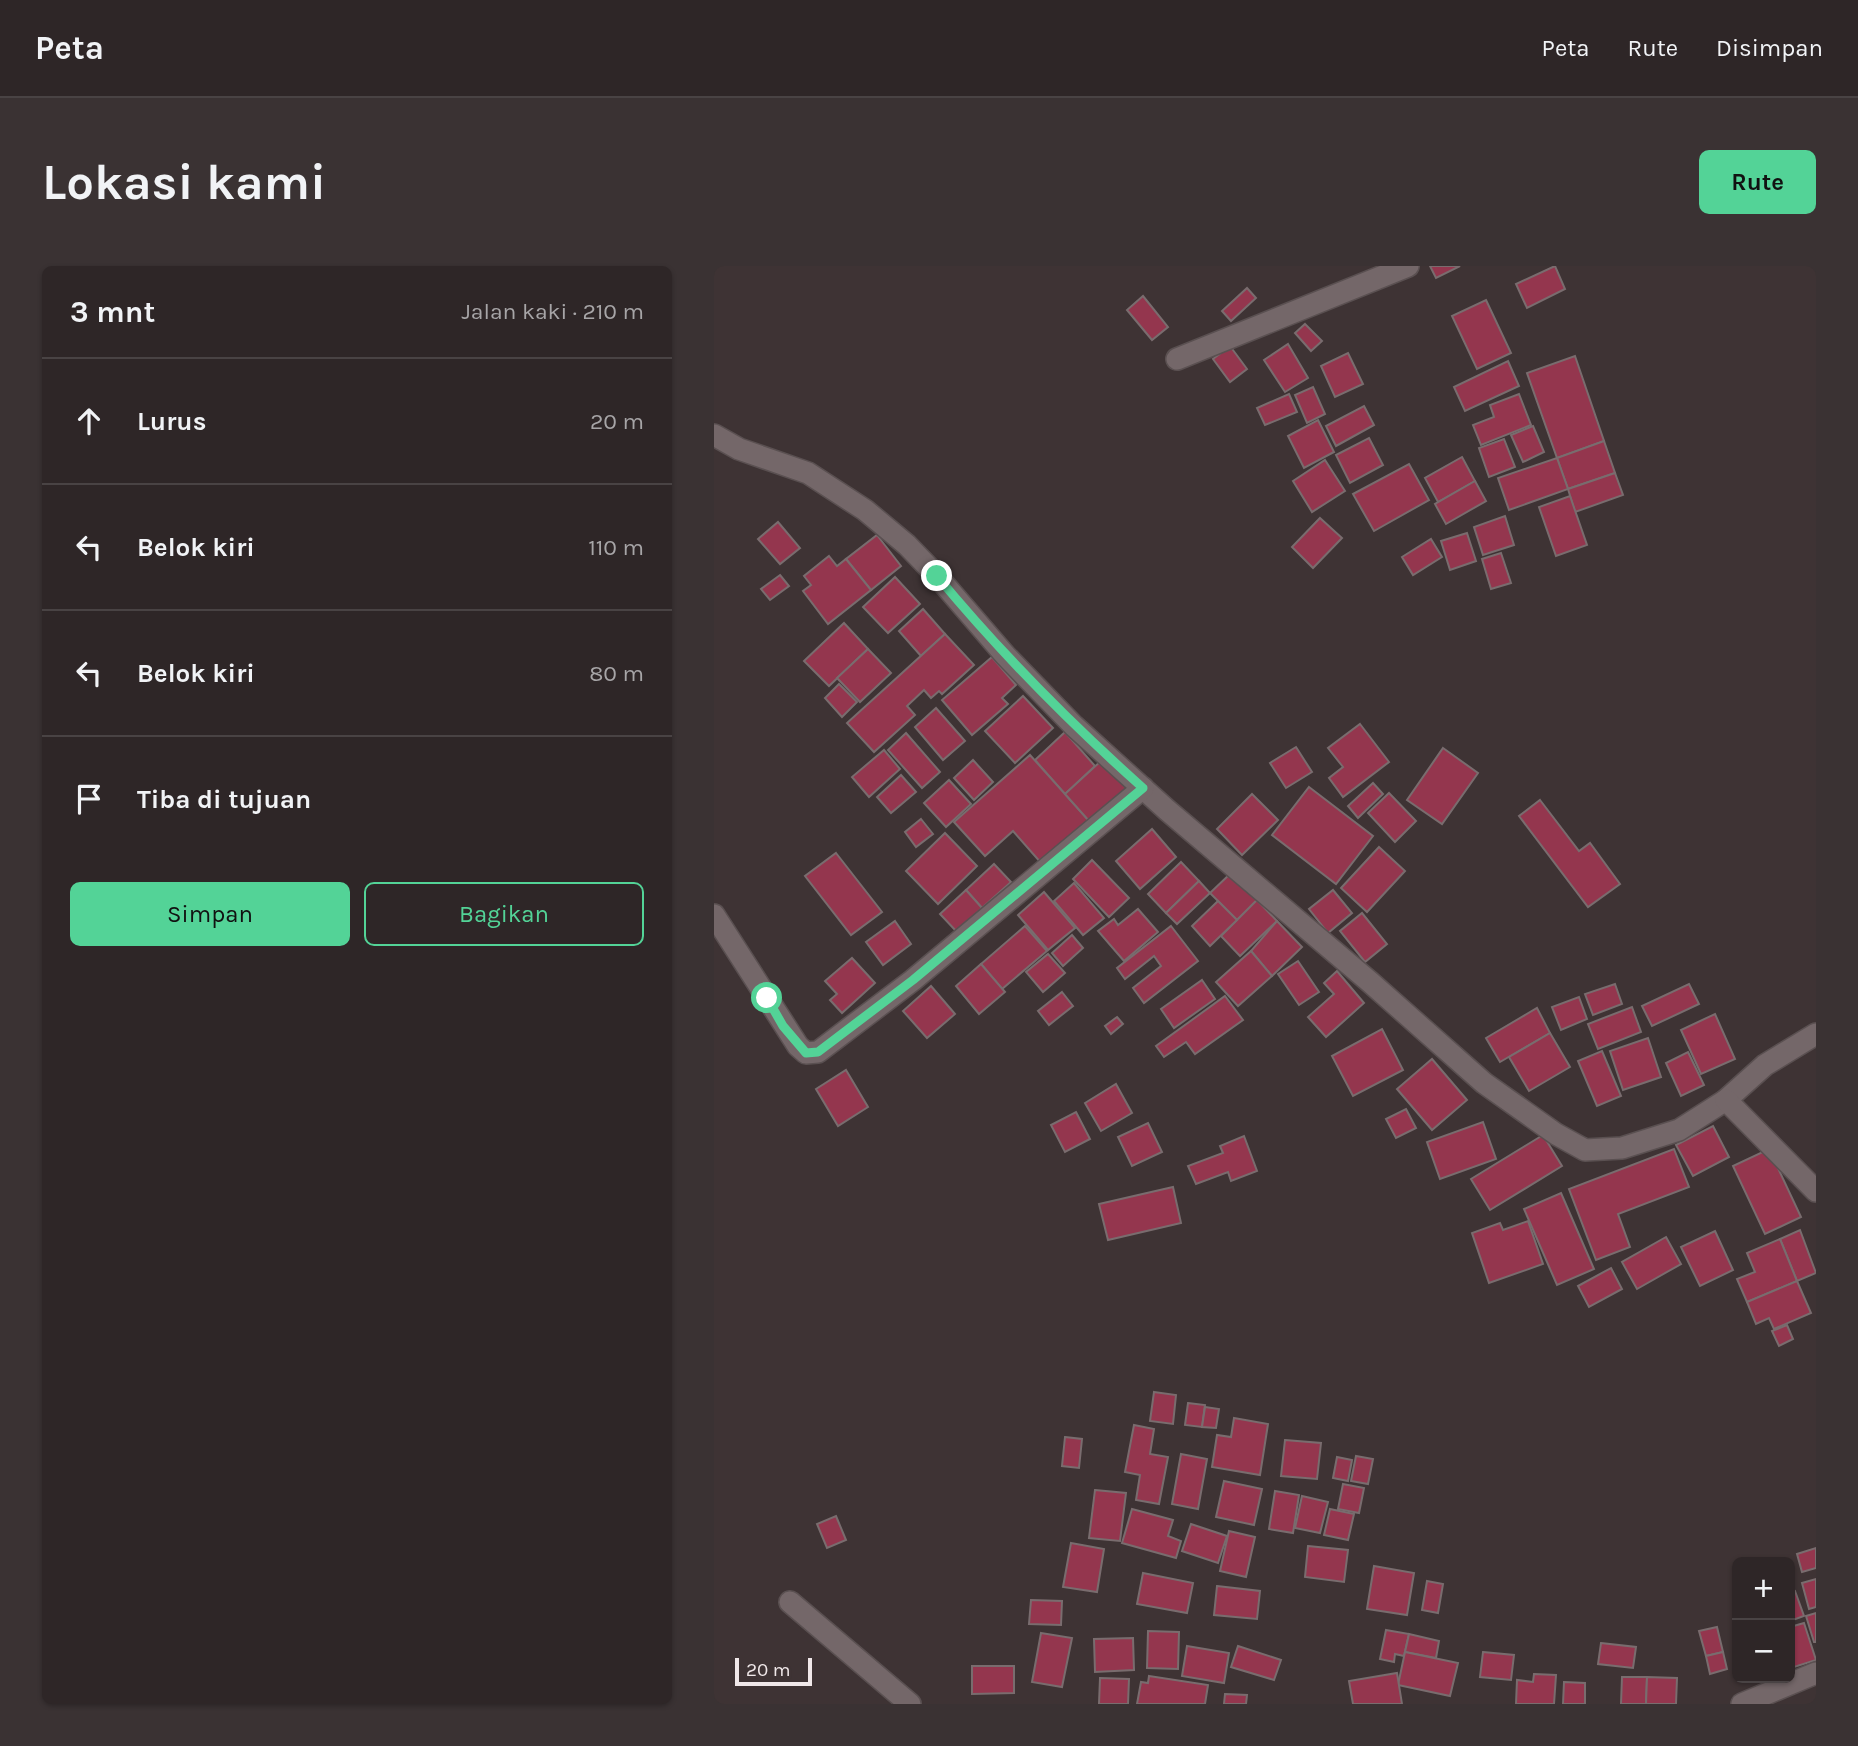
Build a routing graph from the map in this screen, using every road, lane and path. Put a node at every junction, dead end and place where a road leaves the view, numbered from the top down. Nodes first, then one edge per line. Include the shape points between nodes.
1 (1408, 266) edge
2 (1177, 359) dead end
3 (714, 435) edge
4 (1143, 788) junction
5 (714, 915) edge
6 (1816, 1034) edge
7 (1726, 1100) junction
8 (1816, 1191) edge
9 (790, 1602) dead end
10 (1816, 1673) edge
11 (910, 1704) edge
12 (1742, 1704) edge

1 - 2 street
3 - 4 street via 739,449 808,473 876,519 922,560 1074,726
4 - 5 street via 913,980 818,1052 806,1053 798,1046
4 - 7 street via 1484,1083 1585,1150 1622,1148 1679,1130
6 - 7 street via 1765,1065
7 - 8 street
9 - 11 street
10 - 12 street

